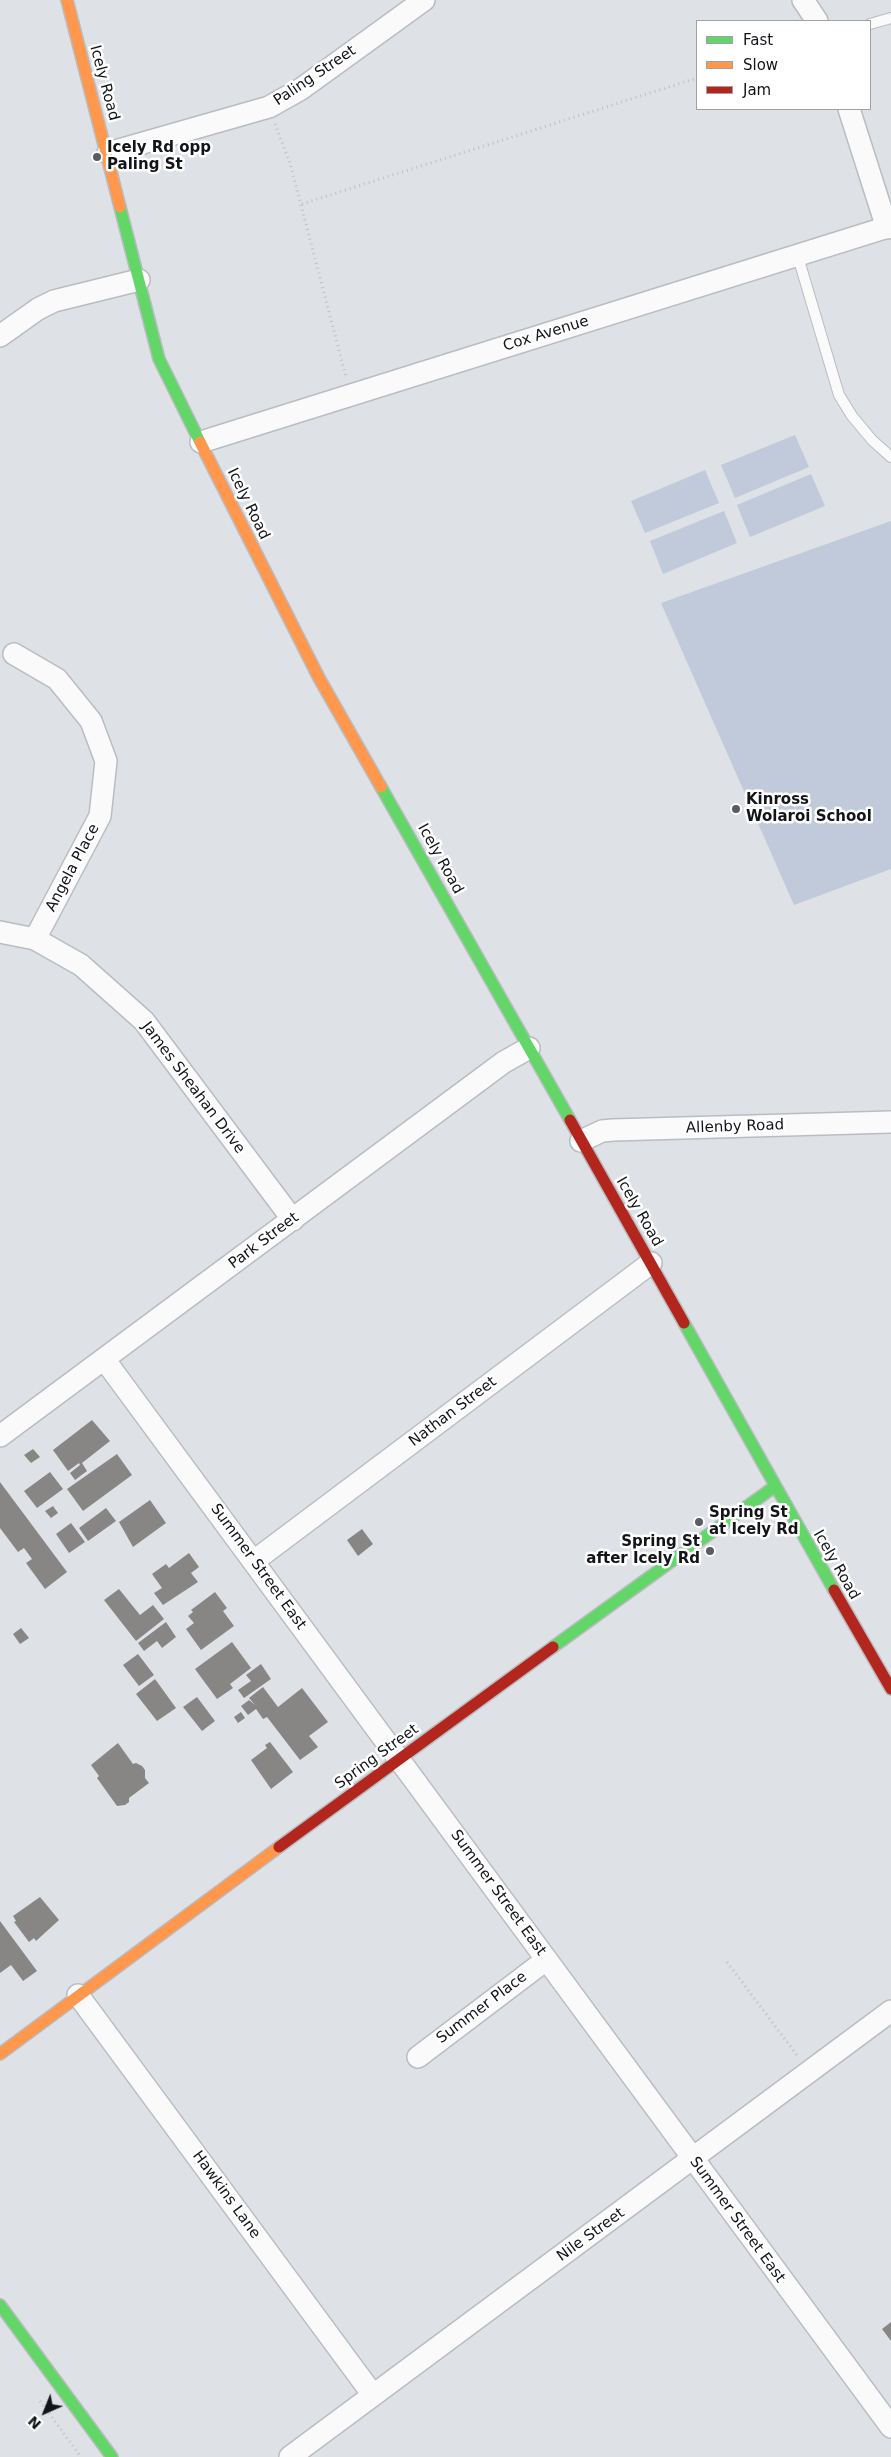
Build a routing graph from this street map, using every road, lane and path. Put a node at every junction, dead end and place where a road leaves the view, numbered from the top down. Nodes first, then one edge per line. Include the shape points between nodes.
1 (66, 0) edge
2 (424, 0) edge
3 (803, 0) edge
4 (891, 18) edge
5 (816, 20) edge
6 (871, 24) edge
7 (696, 78) edge
8 (269, 106) junction
9 (849, 110) edge
10 (108, 153) junction
11 (302, 204) junction
12 (889, 227) edge
13 (798, 257) junction
14 (139, 280) junction
15 (0, 336) edge
16 (352, 395) junction
17 (201, 442) junction
18 (891, 457) edge
19 (14, 654) dead end
20 (0, 932) edge
21 (35, 939) junction
22 (529, 1048) junction
23 (891, 1122) edge
24 (581, 1141) junction
25 (293, 1220) junction
26 (651, 1263) junction
27 (104, 1359) junction
28 (0, 1436) edge
29 (774, 1487) junction
30 (254, 1562) junction
31 (891, 1689) edge
32 (399, 1759) junction
33 (546, 1960) junction
34 (727, 1962) dead end
35 (78, 1995) junction
36 (891, 2011) edge
37 (0, 2054) edge
38 (418, 2057) dead end
39 (809, 2072) junction
40 (692, 2159) junction
41 (0, 2305) edge
42 (373, 2395) junction
43 (891, 2428) edge
44 (112, 2457) edge
45 (290, 2457) edge

1 - 10 street, Icely Road
2 - 8 street, Paling Street via 301,89
3 - 5 street
4 - 6 lane
7 - 11 path
8 - 10 street, Paling Street
8 - 11 path
9 - 12 street
10 - 14 street, Icely Road
11 - 16 path
12 - 13 street, Cox Avenue
13 - 16 street, Cox Avenue
13 - 18 lane via 839,395 872,440
14 - 15 street via 54,301 38,308
14 - 17 street, Icely Road via 159,359
16 - 17 street, Cox Avenue
17 - 22 street, Icely Road via 298,640
19 - 21 street, Angela Place via 57,679 91,721 106,761 100,816
20 - 21 street, James Sheahan Drive
21 - 25 street, James Sheahan Drive via 81,965 144,1021
22 - 24 street, Icely Road
22 - 25 street, Park Street via 504,1062
23 - 24 street, Allenby Road via 613,1130 602,1131
24 - 26 street, Icely Road
25 - 27 street, Park Street
26 - 29 street, Icely Road
26 - 30 street, Nathan Street
27 - 28 street, Park Street
27 - 30 street, Summer Street East
29 - 31 street, Icely Road
29 - 32 street, Spring Street
30 - 32 street, Summer Street East
32 - 33 street, Summer Street East
32 - 35 street, Spring Street
33 - 38 street, Summer Place
33 - 40 street, Summer Street East
34 - 39 path
35 - 37 street, Spring Street
35 - 42 street, Hawkins Lane
36 - 39 street, Nile Street
39 - 40 street, Nile Street
40 - 42 street, Nile Street
40 - 43 street, Summer Street East
41 - 44 street
42 - 45 street, Nile Street

